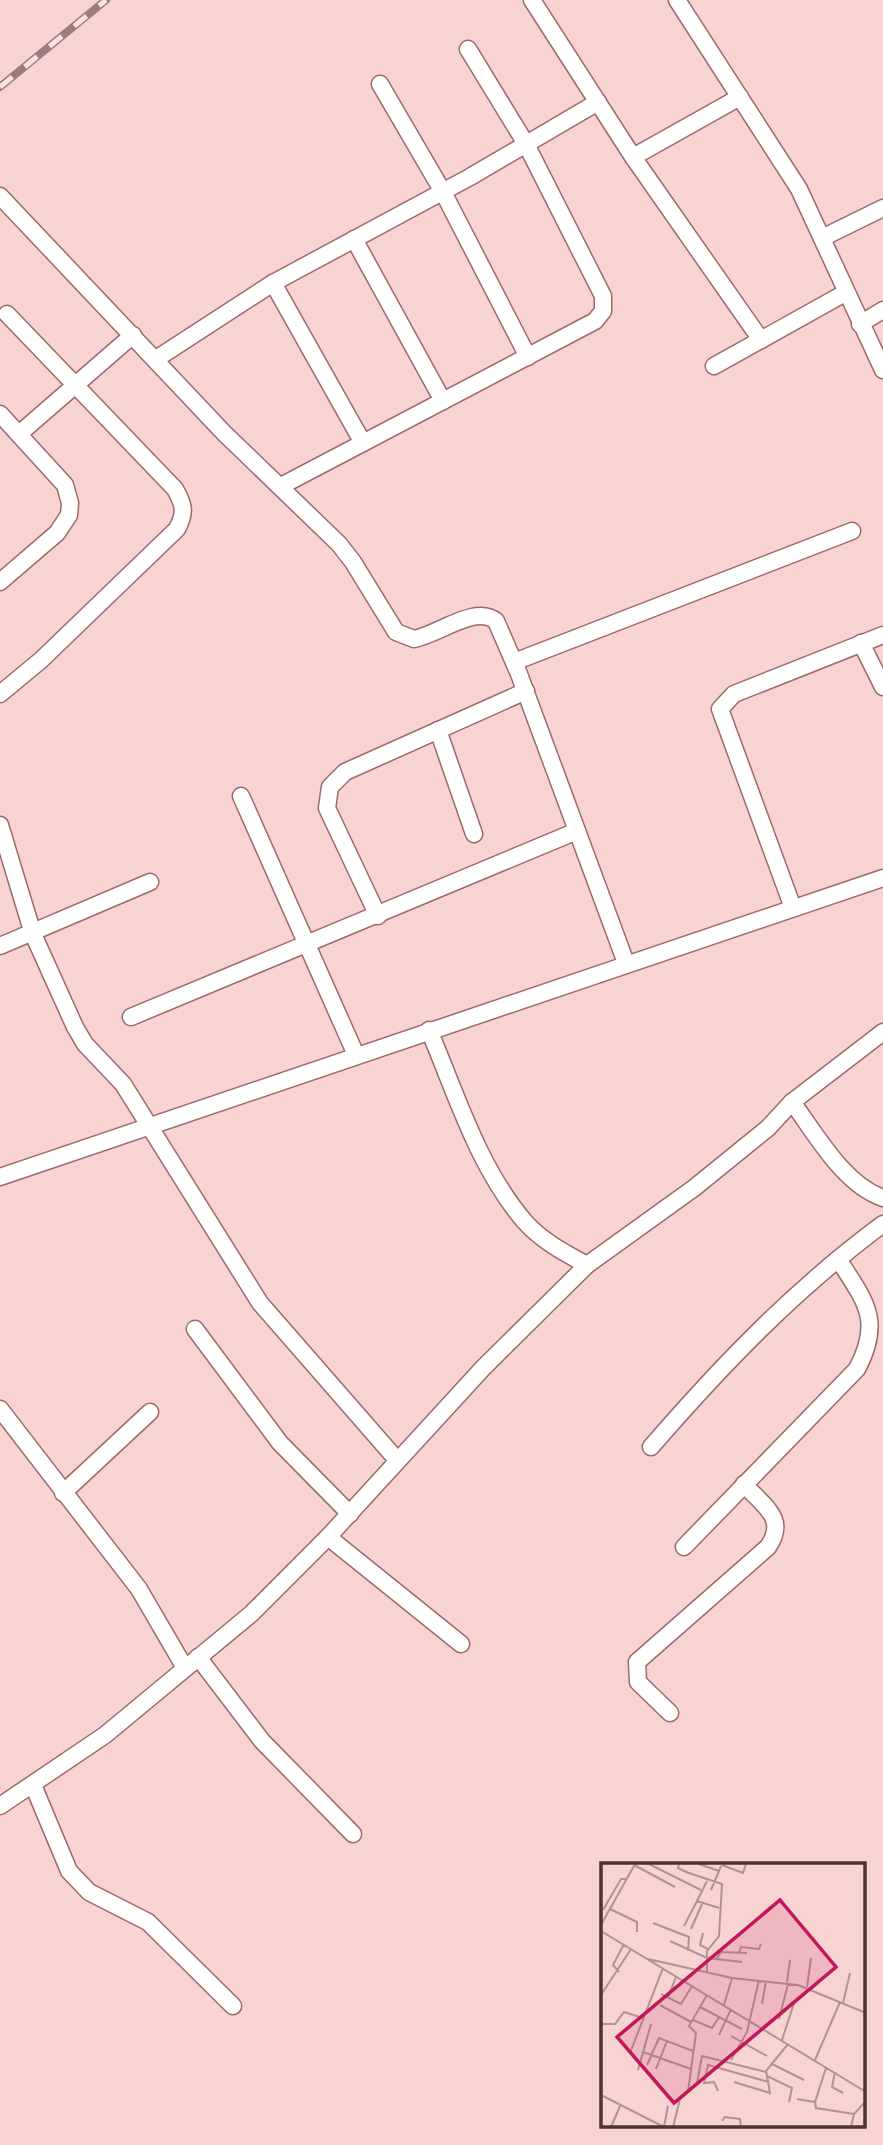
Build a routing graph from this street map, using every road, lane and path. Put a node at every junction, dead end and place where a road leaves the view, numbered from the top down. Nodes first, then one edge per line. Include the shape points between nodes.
1 (532, 0) edge
2 (677, 0) edge
3 (468, 49) dead end
4 (380, 84) dead end
5 (740, 97) junction
6 (598, 102) junction
7 (526, 145) junction
8 (633, 157) junction
9 (443, 192) junction
10 (0, 196) edge
11 (883, 208) edge
12 (822, 238) junction
13 (354, 239) junction
14 (273, 283) junction
15 (845, 293) junction
16 (883, 310) edge
17 (7, 314) dead end
18 (860, 324) junction
19 (133, 335) junction
20 (761, 340) junction
21 (528, 357) junction
22 (156, 359) junction
23 (713, 366) dead end
24 (883, 370) edge
25 (75, 384) junction
26 (443, 401) junction
27 (0, 414) edge
28 (19, 434) junction
29 (363, 443) junction
30 (281, 486) junction
31 (852, 531) dead end
32 (0, 582) edge
33 (883, 635) edge
34 (861, 643) junction
35 (514, 662) junction
36 (883, 687) edge
37 (526, 691) junction
38 (0, 694) edge
39 (438, 730) junction
40 (241, 796) dead end
41 (0, 825) edge
42 (577, 831) junction
43 (474, 835) dead end
44 (883, 878) edge
45 (150, 882) dead end
46 (793, 908) junction
47 (378, 916) junction
48 (33, 934) junction
49 (0, 946) edge
50 (307, 946) junction
51 (626, 964) junction
52 (131, 1017) dead end
53 (429, 1030) junction
54 (883, 1032) edge
55 (356, 1055) junction
56 (792, 1102) junction
57 (151, 1127) junction
58 (0, 1177) edge
59 (883, 1198) edge
60 (883, 1224) edge
61 (838, 1259) junction
62 (587, 1265) junction
63 (195, 1329) dead end
64 (0, 1409) edge
65 (150, 1412) dead end
66 (651, 1447) dead end
67 (397, 1460) junction
68 (744, 1484) junction
69 (63, 1493) junction
70 (349, 1514) junction
71 (328, 1537) junction
72 (684, 1547) dead end
73 (461, 1644) dead end
74 (198, 1657) junction
75 (185, 1668) junction
76 (670, 1713) dead end
77 (33, 1785) junction
78 (0, 1807) edge
79 (354, 1834) dead end
80 (233, 2006) dead end

1 - 6 street
2 - 5 street
3 - 7 street
4 - 9 street
5 - 8 street
5 - 12 street via 799,189
6 - 7 street
6 - 8 street
7 - 9 street
7 - 21 street via 603,296 603,311 595,321
8 - 20 street
9 - 13 street
9 - 21 street
10 - 19 street
11 - 12 street
12 - 15 street
13 - 14 street
13 - 26 street
14 - 22 street
14 - 29 street
15 - 18 street
15 - 20 street
16 - 18 street
17 - 25 street
18 - 24 street
19 - 22 street
19 - 25 street
20 - 23 street
21 - 26 street
22 - 30 street via 223,433
25 - 28 street
25 - 38 street via 175,489 184,516 177,529
26 - 29 street
27 - 28 street
28 - 32 street via 65,485 71,503 57,533
29 - 30 street
30 - 35 street via 353,562 396,632 422,637 478,615 489,616 502,631
31 - 35 street
33 - 34 street
34 - 36 street
34 - 46 street via 734,694 720,709
35 - 37 street
37 - 39 street
37 - 42 street
39 - 43 street
39 - 47 street via 345,772 330,787 327,808
40 - 50 street
41 - 48 street
42 - 47 street
42 - 51 street
44 - 46 street
45 - 48 street
46 - 51 street
47 - 50 street
48 - 49 street
48 - 57 street via 85,1044 123,1084
50 - 52 street
50 - 55 street
51 - 53 street
53 - 55 street
53 - 62 street via 493,1177 526,1223 556,1248
54 - 56 street
55 - 57 street
56 - 59 street via 850,1175
56 - 62 street via 768,1128 694,1188
57 - 58 street
57 - 67 street via 260,1303
60 - 61 street
61 - 66 street via 723,1364
61 - 68 street via 871,1315 872,1335 866,1352 857,1369
62 - 67 street
63 - 70 street via 281,1443
64 - 69 street
65 - 69 street
67 - 70 street
68 - 72 street
68 - 76 street via 776,1520 775,1536 637,1662 638,1682
69 - 75 street via 139,1589
70 - 71 street
71 - 73 street
71 - 74 street via 251,1614
74 - 75 street
74 - 79 street via 262,1741
75 - 77 street via 106,1735
77 - 78 street
77 - 80 street via 69,1871 89,1892 148,1922

